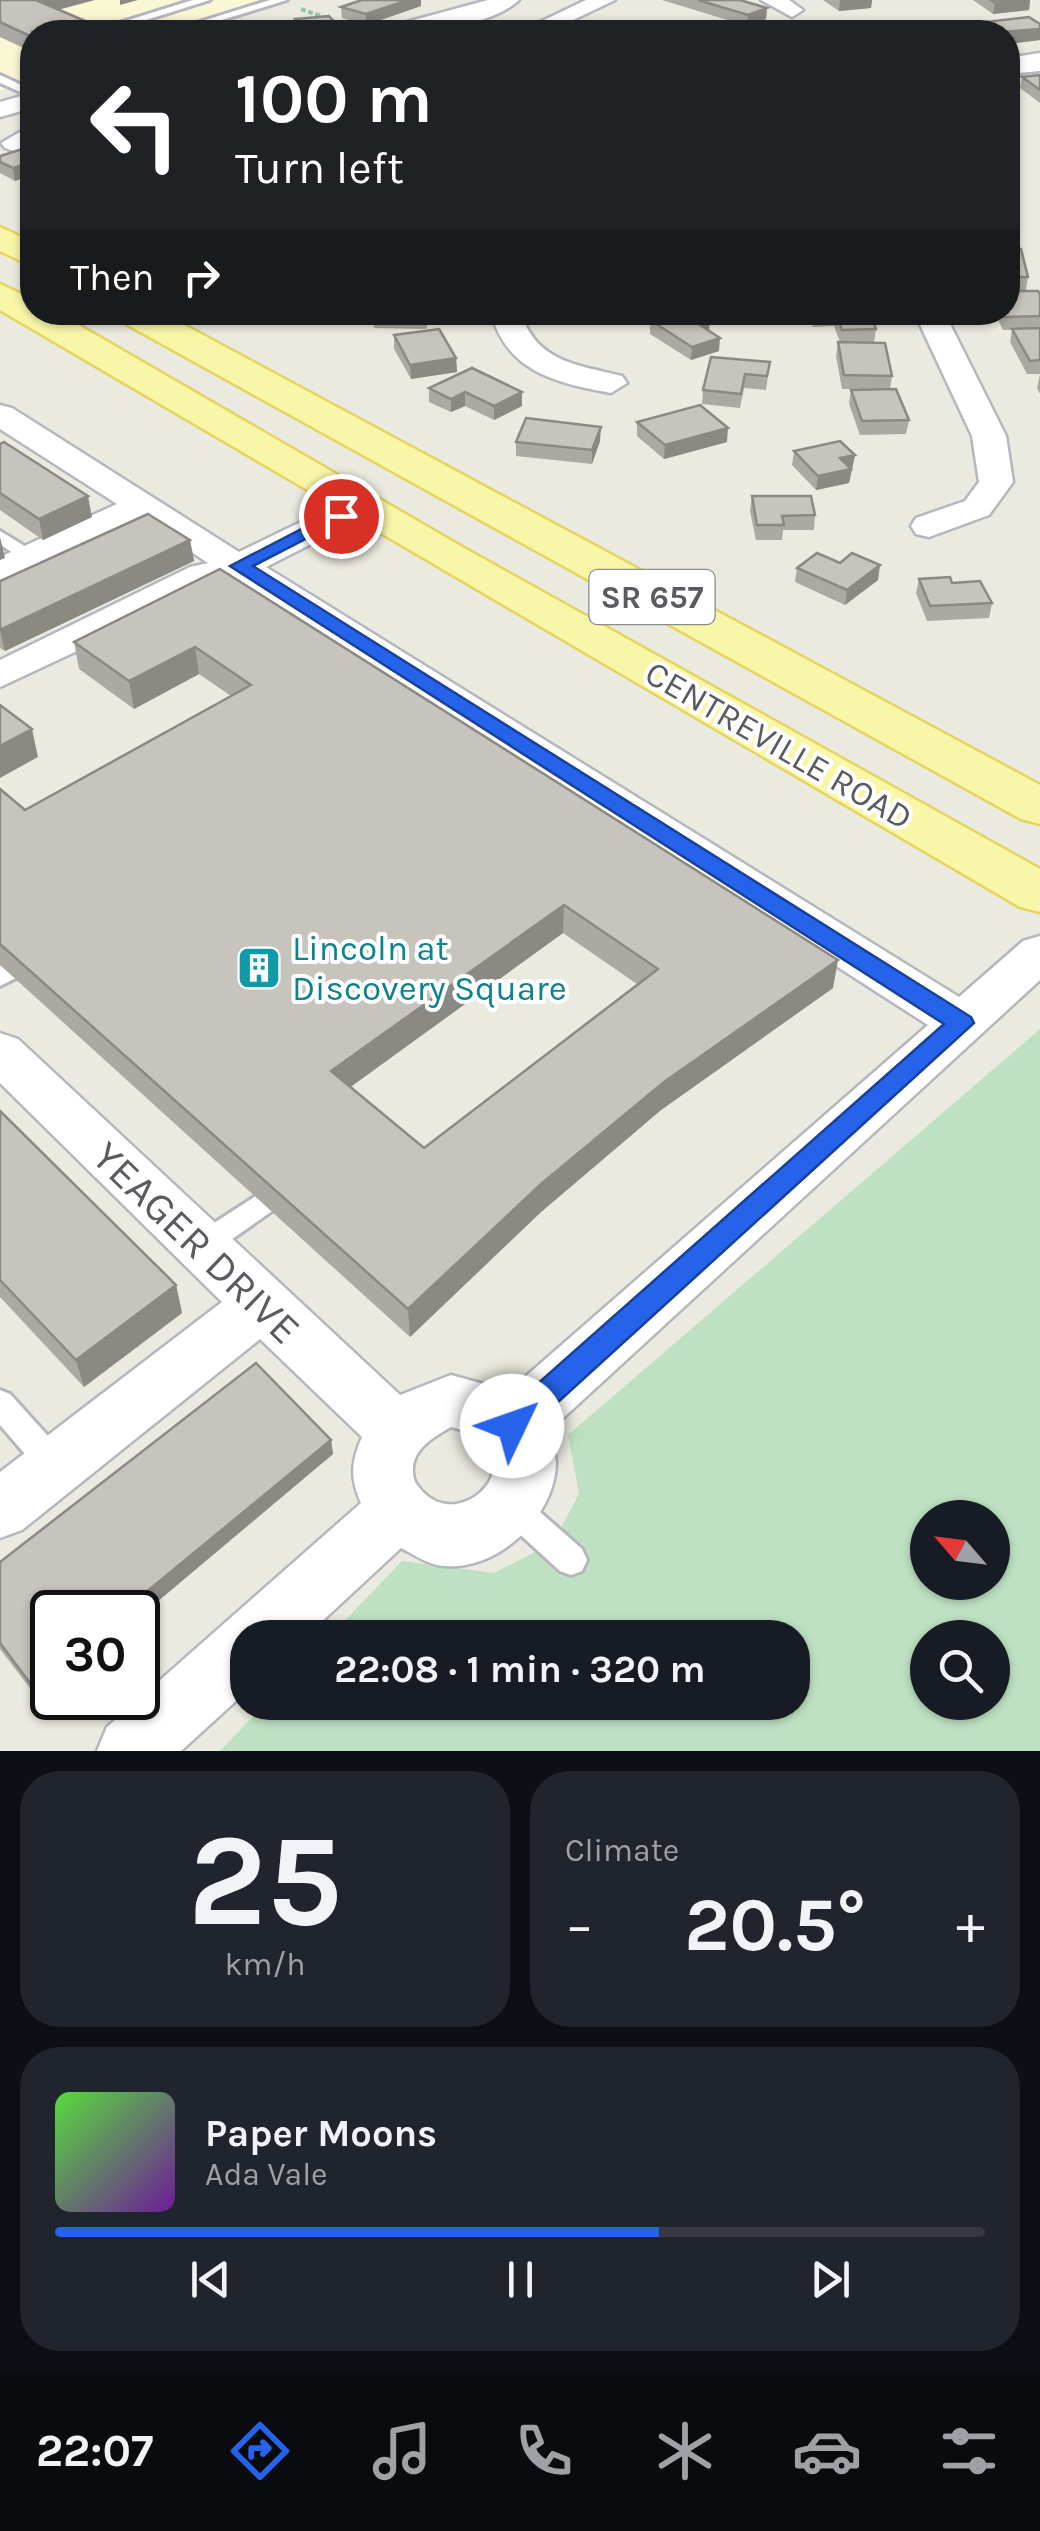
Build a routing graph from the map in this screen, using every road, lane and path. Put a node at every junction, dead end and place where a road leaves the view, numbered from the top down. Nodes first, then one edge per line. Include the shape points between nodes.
1 (205, 0) edge
2 (224, 0) edge
3 (282, 0) edge
4 (508, 0) edge
5 (604, 0) edge
6 (301, 9) dead end
7 (250, 10) junction
8 (478, 12) junction
9 (137, 20) edge
10 (215, 20) edge
11 (332, 20) edge
12 (445, 20) edge
13 (500, 20) edge
14 (560, 20) edge
15 (51, 325) edge
16 (156, 325) edge
17 (508, 325) edge
18 (936, 325) edge
19 (612, 383) dead end
20 (0, 415) edge
21 (352, 501) junction
22 (143, 505) junction
23 (929, 526) dead end
24 (0, 536) edge
25 (15, 564) edge
26 (222, 566) junction
27 (0, 675) edge
28 (1040, 807) edge
29 (1040, 893) edge
30 (1040, 954) edge
31 (962, 1023) junction
32 (0, 1052) edge
33 (262, 1203) edge
34 (201, 1246) junction
35 (262, 1304) junction
36 (0, 1403) edge
37 (512, 1426) junction
38 (397, 1429) junction
39 (55, 1466) junction
40 (512, 1507) junction
41 (0, 1509) edge
42 (398, 1510) junction
43 (571, 1560) dead end
44 (276, 1620) edge
45 (230, 1661) edge
46 (130, 1751) edge

1 - 9 lane
2 - 7 lane
3 - 7 lane
4 - 8 street
5 - 14 street
6 - 11 path
7 - 10 lane
8 - 12 street
8 - 13 street
15 - 21 main road, CENTREVILLE ROAD / SR 657
16 - 28 main road, CENTREVILLE ROAD / SR 657
17 - 19 street via 525,355
18 - 23 street via 989,436 996,482 978,508
20 - 22 street
21 - 26 street
21 - 29 main road, CENTREVILLE ROAD / SR 657
22 - 25 street
22 - 26 street
24 - 25 lane
26 - 27 street
26 - 31 street
30 - 31 street
31 - 37 street
32 - 34 street, YEAGER DRIVE
33 - 34 lane
34 - 35 street, YEAGER DRIVE
35 - 38 street, YEAGER DRIVE
35 - 39 street
36 - 39 lane
37 - 38 street via 491,1409 451,1401
37 - 40 street via 526,1453 526,1472
38 - 42 street via 383,1478
39 - 41 street
40 - 42 street via 483,1529 446,1534 427,1531
40 - 43 lane
42 - 44 street
45 - 46 street

